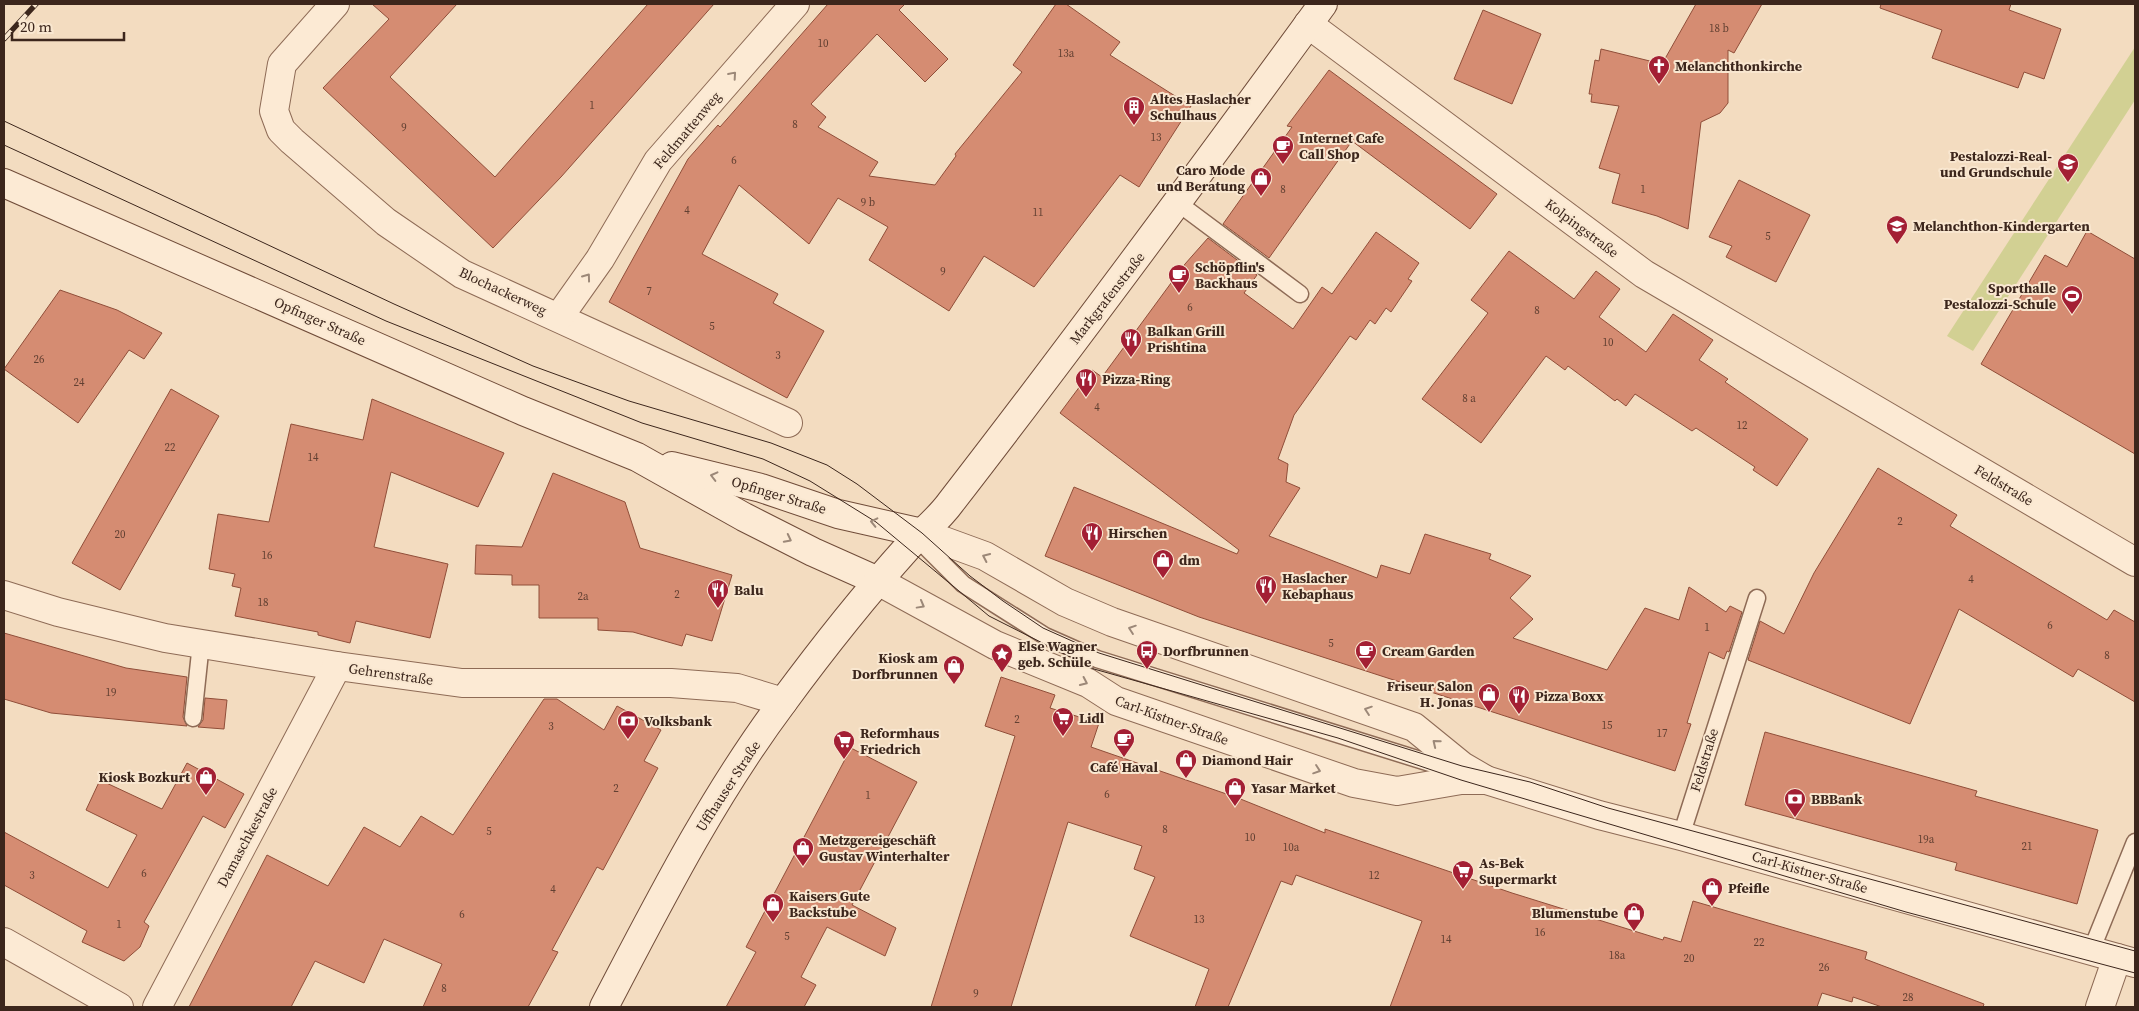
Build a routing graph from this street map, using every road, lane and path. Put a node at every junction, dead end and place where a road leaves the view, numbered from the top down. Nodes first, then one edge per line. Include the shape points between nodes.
1 (336, 4) edge
2 (795, 4) edge
3 (1315, 14) edge
4 (4, 183) edge
5 (1178, 203) junction
6 (1300, 294) dead end
7 (559, 317) junction
8 (1872, 407) joint
9 (788, 423) dead end
10 (637, 457) junction
11 (919, 535) junction
12 (2135, 562) edge
13 (878, 581) junction
14 (4, 595) edge
15 (1757, 598) dead end
16 (201, 643) junction
17 (336, 666) junction
18 (783, 702) junction
19 (193, 718) dead end
20 (1486, 780) junction
21 (1681, 836) junction
22 (2135, 842) edge
23 (4, 942) edge
24 (2091, 951) junction
25 (2126, 961) edge
26 (120, 1007) edge
27 (157, 1007) edge
28 (604, 1007) edge
29 (2100, 1007) edge

1 - 7 street, Blochackerweg via 282,64 274,111 281,130 386,222 462,274
7 -> 2 street, Feldmattenweg via 600,259 658,161
3 - 5 street, Markgrafenstraße
3 - 8 street, Kolpingstraße via 1644,274
4 - 10 street, Opfinger Straße via 523,411
5 - 6 lane
5 - 11 street, Markgrafenstraße via 949,506
7 - 9 street, Blochackerweg
8 - 12 street, Feldstraße
11 -> 10 street, Opfinger Straße via 838,514 761,488
10 -> 13 street, Opfinger Straße via 744,517
11 - 13 street, Markgrafenstraße
20 -> 11 street, Carl-Kistner-Straße via 1462,766 1414,727 1112,622 1065,602 985,556
11 - 20 lane via 963,584 1045,636 1097,659
13 - 18 street, Uffhauser Straße
13 -> 20 street, Carl-Kistner-Straße via 995,644 1088,683 1116,701 1354,783 1397,791 1461,780
14 - 16 street, Gehrenstraße via 58,612 165,638
15 - 21 lane, Feldstraße
16 - 17 street, Gehrenstraße
16 - 19 lane
17 - 18 street, Gehrenstraße via 462,683 671,683 737,688
17 - 27 street, Damaschkestraße
18 - 28 street, Uffhauser Straße via 726,784 674,873
20 - 21 street, Carl-Kistner-Straße
21 - 24 street, Carl-Kistner-Straße
22 - 24 lane
23 - 26 street
24 - 25 street, Carl-Kistner-Straße
25 - 29 street

